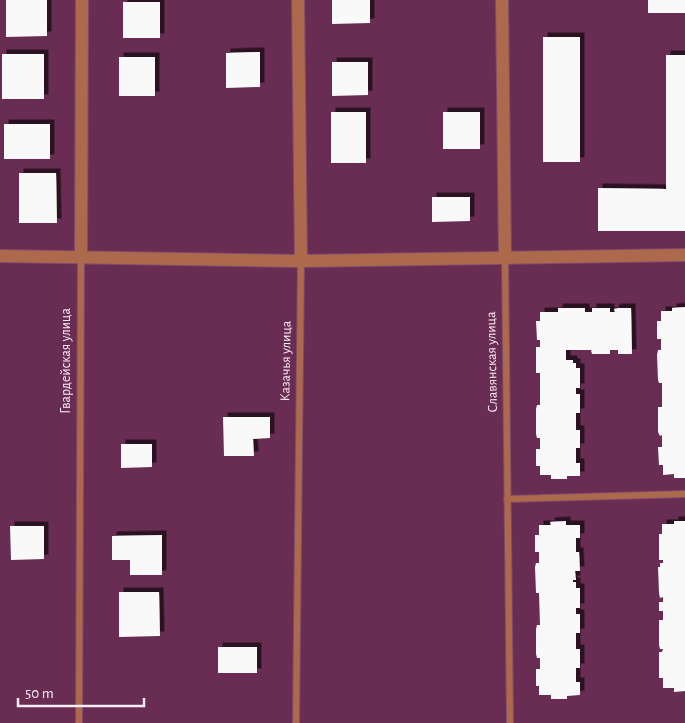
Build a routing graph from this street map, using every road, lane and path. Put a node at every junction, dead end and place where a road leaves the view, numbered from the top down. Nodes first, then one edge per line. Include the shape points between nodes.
1 (82, 0) edge
2 (298, 0) edge
3 (502, 0) edge
4 (685, 255) edge
5 (0, 256) edge
6 (81, 257) junction
7 (505, 257) junction
8 (301, 262) junction
9 (685, 494) edge
10 (508, 499) junction
11 (79, 723) edge
12 (296, 723) edge
13 (510, 723) edge

1 - 6 street, Гвардейская улица
2 - 8 street, Казачья улица
3 - 7 street, Славянская улица
4 - 7 street
5 - 6 street
6 - 8 street
6 - 11 lane, Гвардейская улица
7 - 8 street
7 - 10 lane, Славянская улица
8 - 12 lane, Казачья улица
9 - 10 lane
10 - 13 lane, Славянская улица

